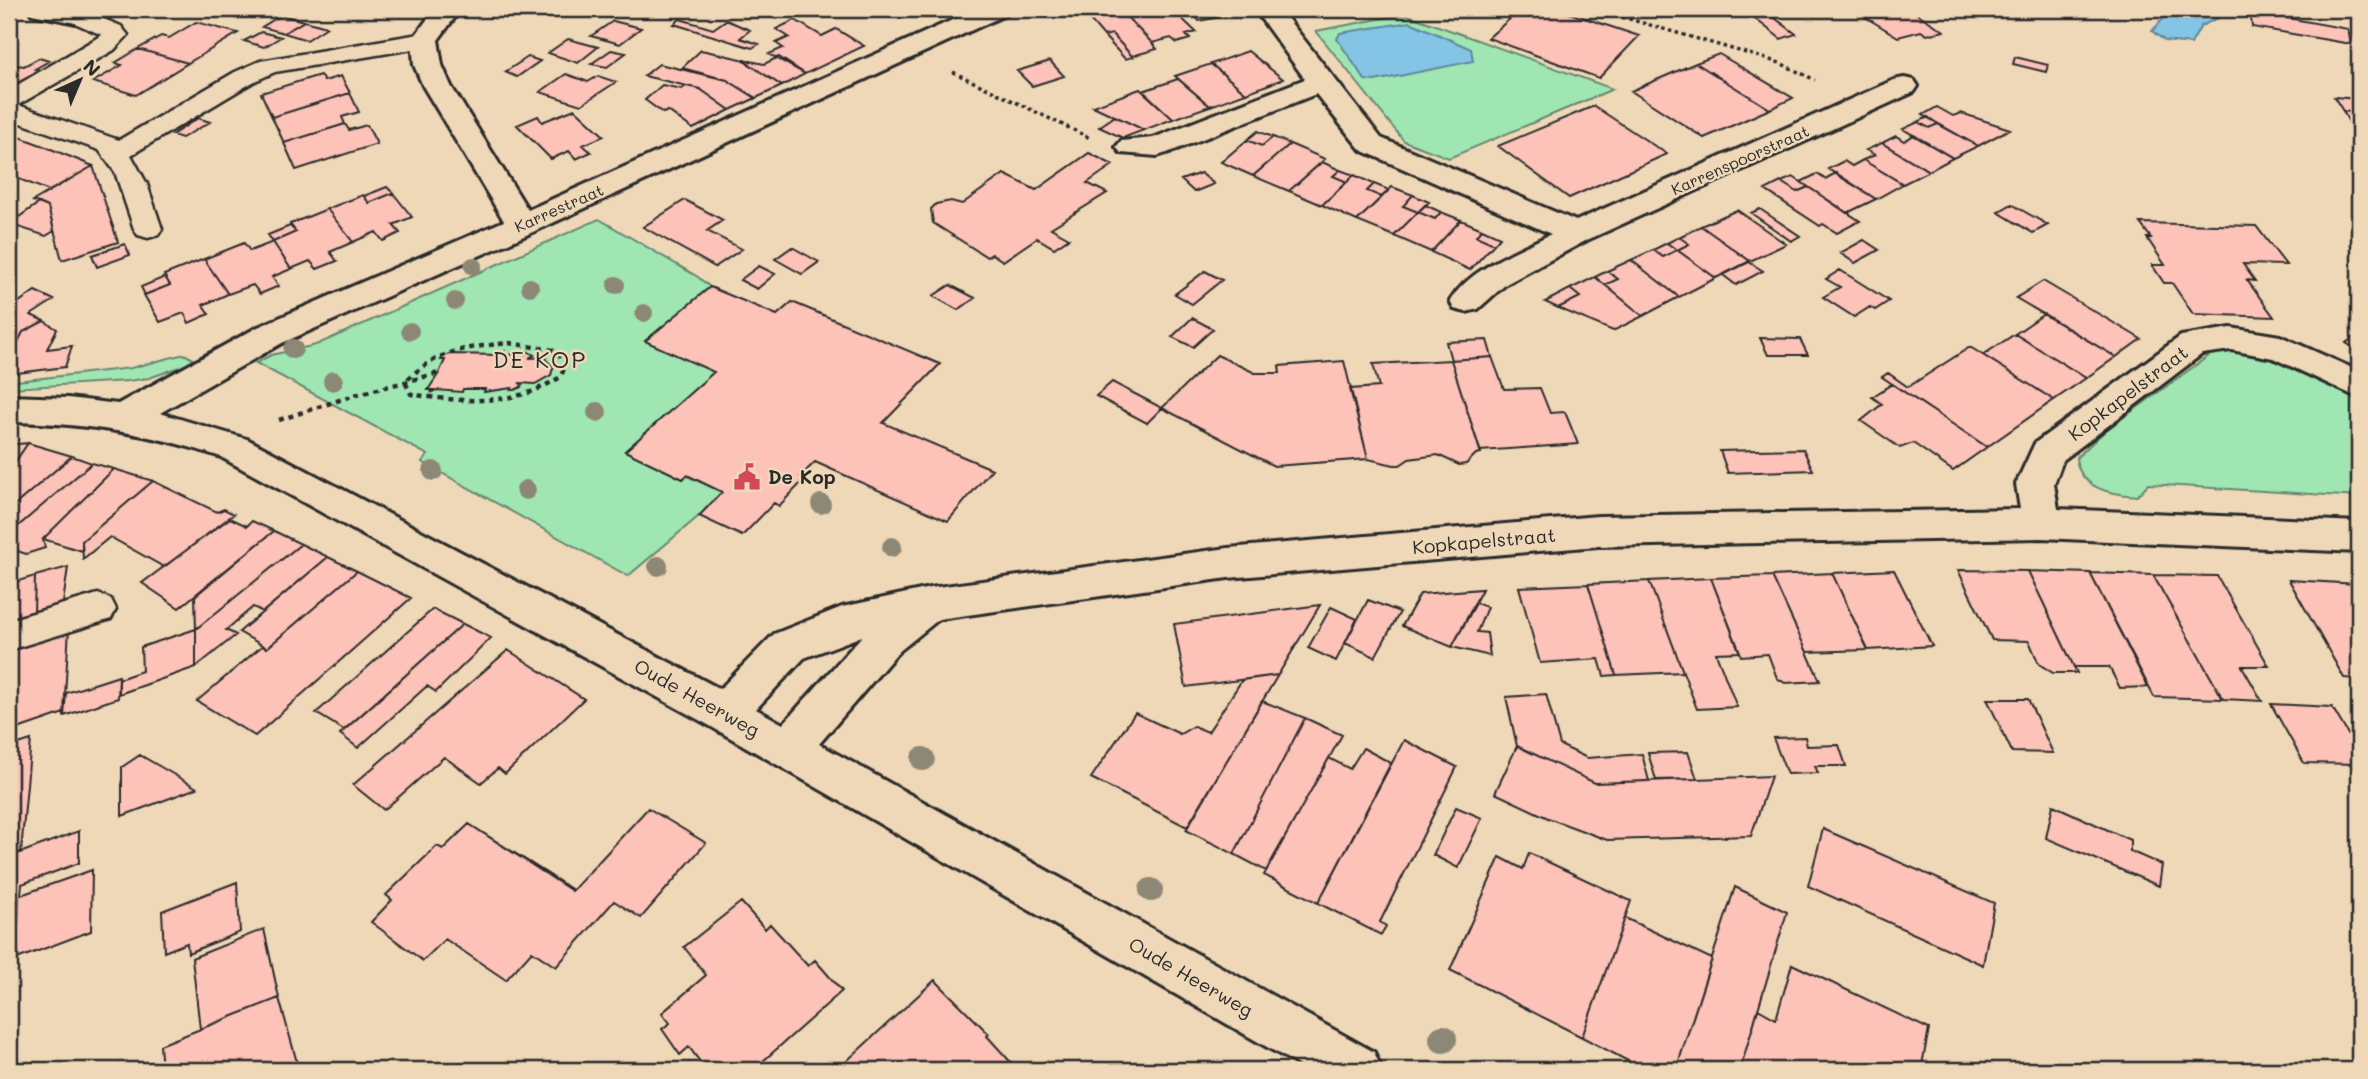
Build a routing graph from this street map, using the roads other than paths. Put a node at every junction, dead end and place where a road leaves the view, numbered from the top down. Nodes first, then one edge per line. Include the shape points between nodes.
1 (41, 9) edge
2 (110, 9) edge
3 (448, 9) edge
4 (998, 9) edge
5 (1267, 9) edge
6 (76, 15) junction
7 (425, 40) junction
8 (1321, 82) junction
9 (1904, 86) dead end
10 (9, 100) edge
11 (9, 111) edge
12 (1131, 147) road end
13 (117, 152) junction
14 (522, 225) junction
15 (148, 229) dead end
16 (1576, 233) junction
17 (1466, 301) dead end
18 (2359, 386) edge
19 (9, 409) edge
20 (125, 416) junction
21 (2041, 523) junction
22 (2359, 537) edge
23 (930, 604) junction
24 (98, 609) dead end
25 (9, 635) edge
26 (725, 713) junction
27 (788, 748) junction
28 (1356, 1070) edge

1 - 6 street
2 - 6 street
3 - 7 street
4 - 14 street, Karrestraat
5 - 8 street
6 - 10 lane via 116,35
7 - 13 lane via 269,66
7 - 14 street via 437,86
8 - 12 street via 1157,147
8 - 16 street via 1371,144
9 - 16 street, Karrenspoorstraat
11 - 13 lane via 93,138
13 - 15 lane via 128,169
14 - 20 street, Karrestraat via 270,335
16 - 17 street, Karrenspoorstraat via 1495,277
18 - 21 street, Kopkapelstraat via 2280,348 2231,340 2193,344 2048,452 2035,484
19 - 20 street, Oude Heerweg
20 - 26 street, Oude Heerweg via 234,448
21 - 22 street, Kopkapelstraat
21 - 23 street, Kopkapelstraat via 1598,531 1228,563
23 - 26 street, Kopkapelstraat via 842,624 789,646
23 - 27 street via 883,641
24 - 25 lane
26 - 27 street, Oude Heerweg
27 - 28 street, Oude Heerweg

